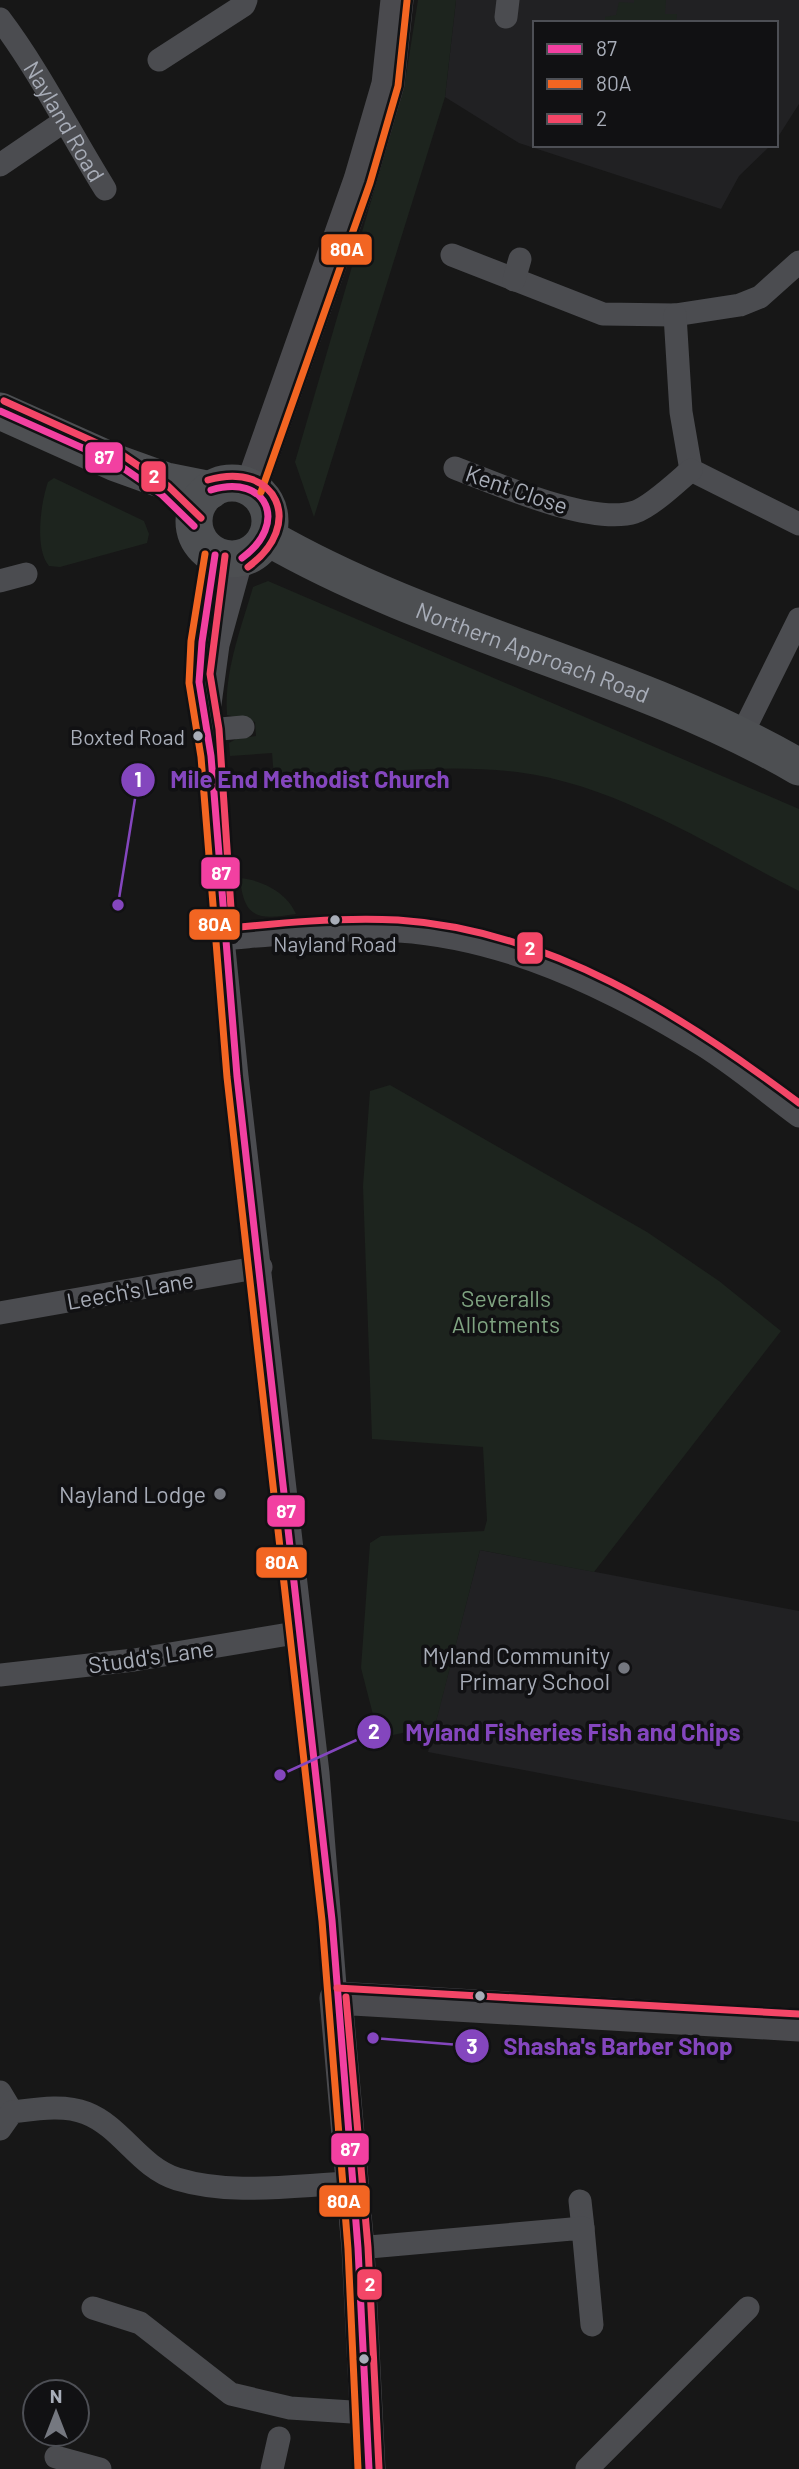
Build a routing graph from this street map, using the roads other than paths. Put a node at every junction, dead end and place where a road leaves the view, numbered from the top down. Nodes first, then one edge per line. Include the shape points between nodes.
1 (246, 0) edge
2 (397, 0) edge
3 (0, 19) edge
4 (159, 60) dead end
5 (63, 122) junction
6 (0, 165) edge
7 (105, 189) dead end
8 (452, 255) dead end
9 (799, 262) edge
10 (675, 315) junction
11 (0, 411) edge
12 (116, 463) junction
13 (456, 468) dead end
14 (691, 470) junction
15 (251, 488) junction
16 (211, 490) junction
17 (799, 524) edge
18 (194, 526) junction
19 (242, 550) junction
20 (26, 574) dead end
21 (0, 581) edge
22 (799, 619) edge
23 (208, 724) junction
24 (243, 727) dead end
25 (742, 734) junction
26 (799, 766) edge
27 (223, 939) junction
28 (799, 1115) edge
29 (261, 1267) junction
30 (0, 1313) edge
31 (301, 1632) junction
32 (0, 1675) edge
33 (337, 1998) junction
34 (799, 2025) edge
35 (0, 2092) edge
36 (6, 2120) edge
37 (353, 2183) junction
38 (580, 2201) dead end
39 (583, 2228) junction
40 (358, 2248) junction
41 (93, 2308) dead end
42 (748, 2308) dead end
43 (592, 2325) dead end
44 (368, 2413) junction
45 (279, 2438) dead end
46 (56, 2457) dead end
47 (100, 2469) edge
48 (272, 2469) edge
49 (369, 2469) edge
50 (587, 2469) edge

1 - 4 street
2 - 15 street via 388,84 360,180
3 - 5 street, Nayland Road
5 - 6 street
5 - 7 street, Nayland Road
8 - 10 street via 517,270 603,314
9 - 10 street via 760,297 740,305
10 - 14 street via 681,411
11 - 12 main road
12 - 16 main road via 166,481
12 - 18 main road via 161,494
13 - 14 street, Kent Close via 541,501 594,513 635,512
14 - 17 street
15 - 16 main road via 231,484
15 - 19 main road via 269,510 271,523
16 - 18 main road via 201,500
18 - 19 main road via 198,538
19 - 23 street via 213,581 201,642 199,675
19 - 25 main road, Northern Approach Road via 409,604
20 - 21 street
22 - 25 street
23 - 24 street
23 - 27 street
25 - 26 main road, Northern Approach Road
27 - 28 street via 399,931 503,950 630,1003 698,1042
27 - 29 street
29 - 30 street, Leech's Lane
29 - 31 street
31 - 32 street, Studd's Lane via 134,1660
31 - 33 street
33 - 34 street
33 - 37 street
35 - 36 street
36 - 37 street via 52,2107 87,2113 146,2164 175,2178 222,2189
37 - 40 street
38 - 39 street
39 - 40 street
39 - 43 street
40 - 44 street
41 - 44 street via 140,2322 231,2394 290,2408
42 - 50 street
44 - 49 street
45 - 48 street
46 - 47 street

